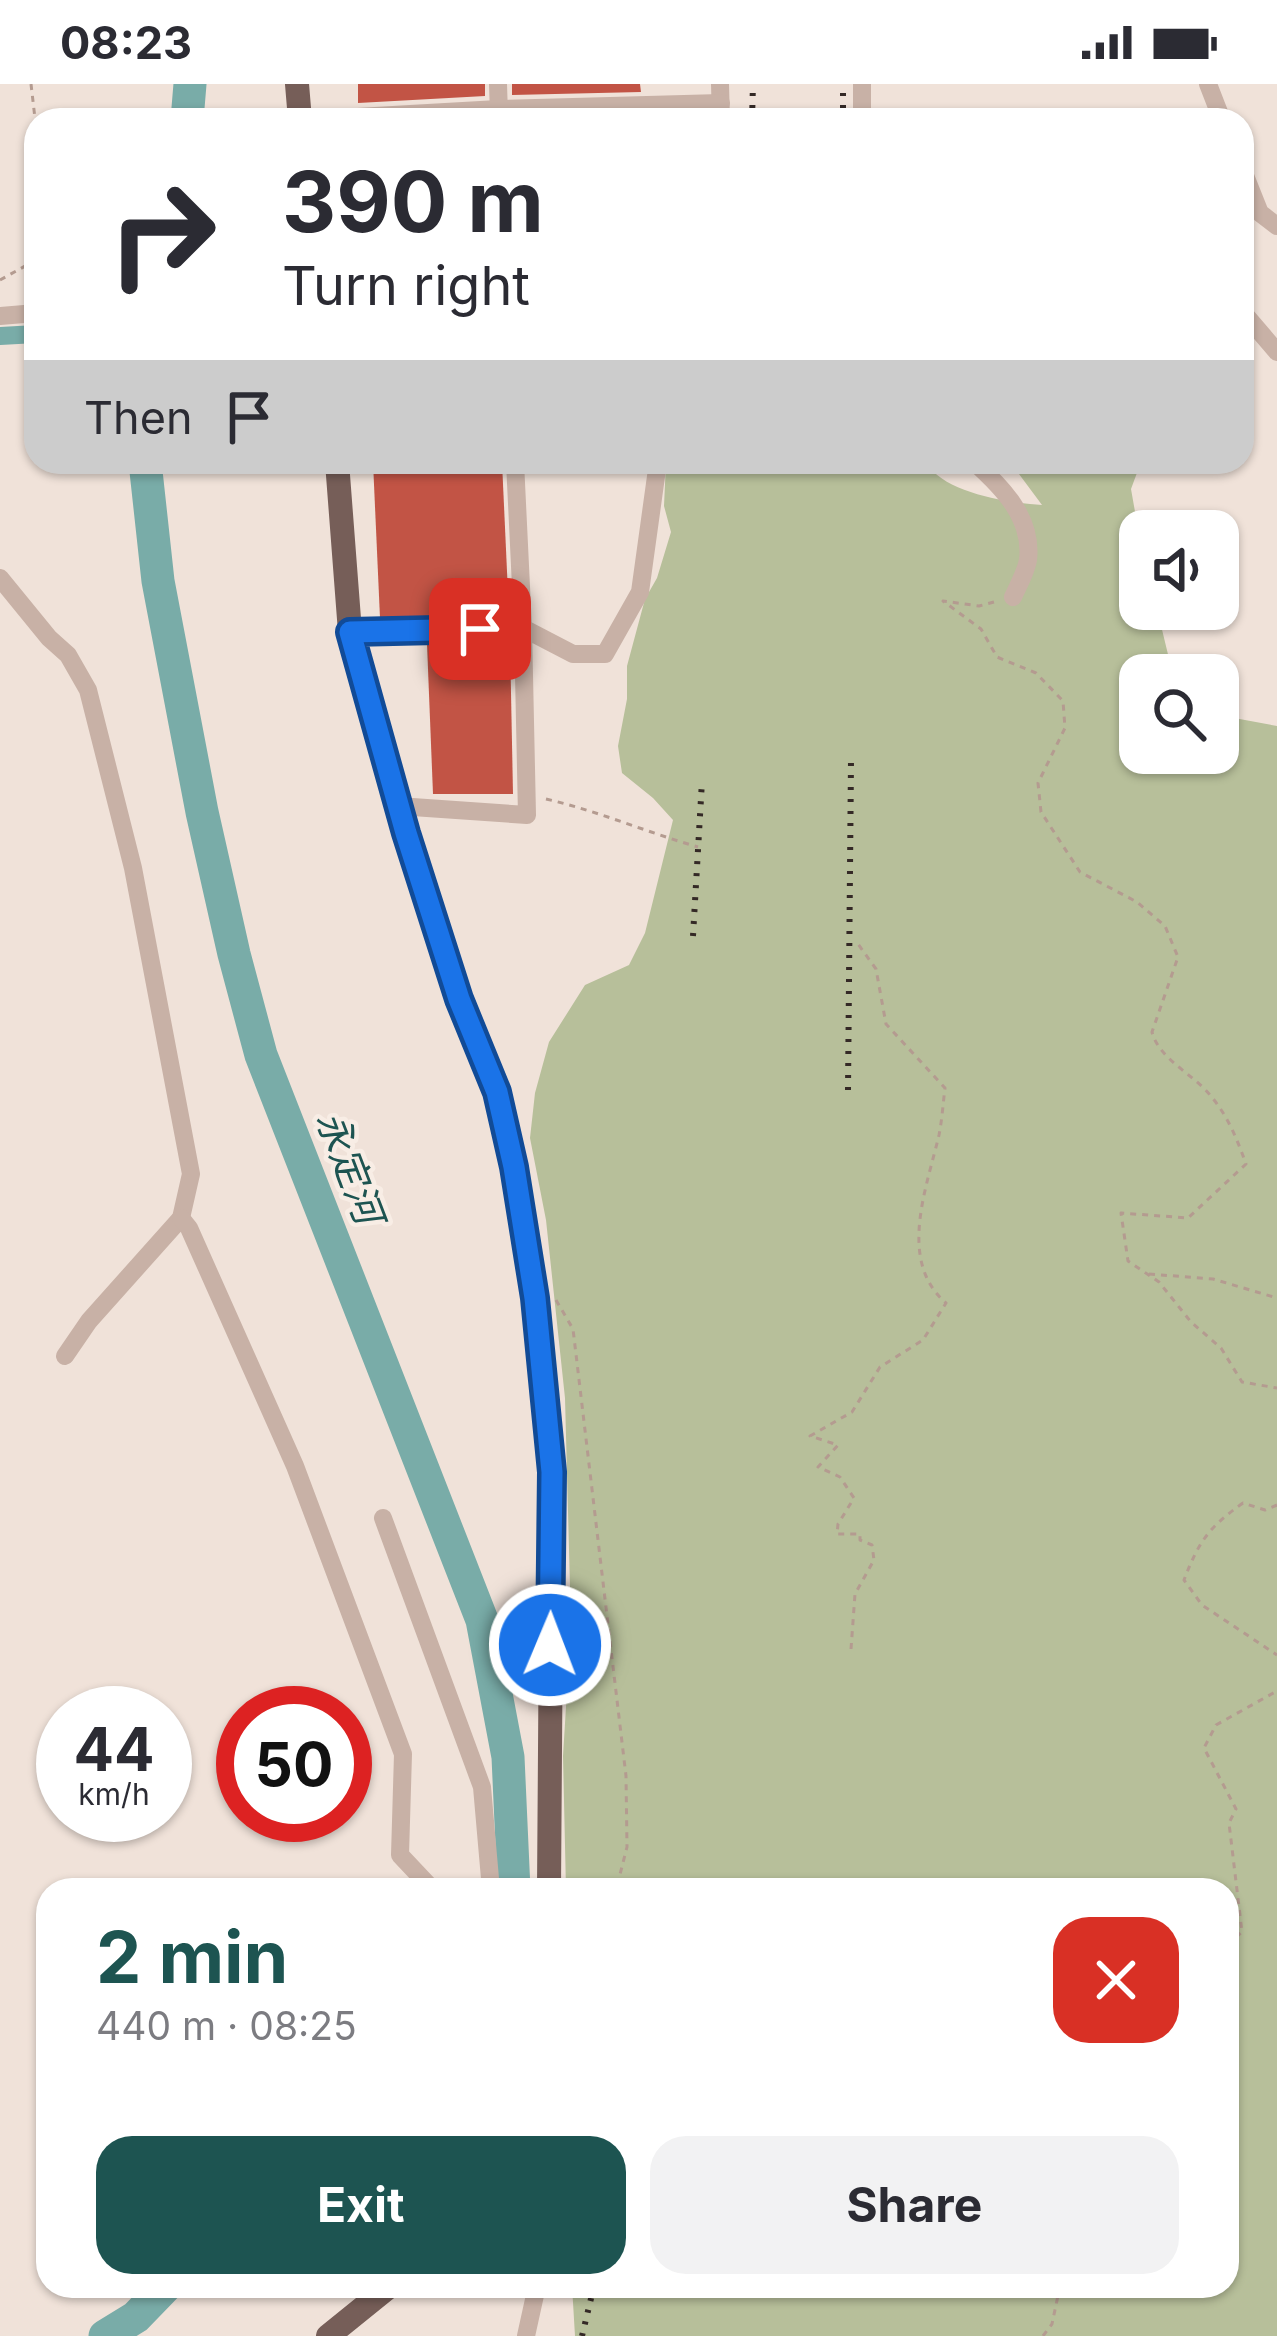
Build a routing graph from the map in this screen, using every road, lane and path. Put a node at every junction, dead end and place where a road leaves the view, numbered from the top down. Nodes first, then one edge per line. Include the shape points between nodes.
1 (721, 102) edge
2 (610, 108) edge
3 (1254, 198) edge
4 (1277, 226) edge
5 (1254, 325) edge
6 (1277, 352) edge
7 (338, 474) edge
8 (516, 474) edge
9 (656, 474) edge
10 (987, 474) edge
11 (0, 578) edge
12 (1013, 597) joint
13 (523, 628) junction
14 (350, 632) junction
15 (527, 794) junction
16 (398, 806) junction
17 (698, 847) dead end
18 (858, 944) dead end
19 (181, 1218) junction
20 (1148, 1274) junction
21 (554, 1296) dead end
22 (1277, 1298) edge
23 (65, 1356) dead end
24 (1277, 1388) edge
25 (1277, 1505) edge
26 (383, 1517) dead end
27 (850, 1649) dead end
28 (1277, 1655) edge
29 (1277, 1691) edge
30 (421, 1878) edge
31 (490, 1878) edge
32 (549, 1878) edge
33 (619, 1878) edge
34 (1235, 1878) edge
35 (375, 2298) edge
36 (534, 2298) edge
37 (1057, 2298) edge
38 (328, 2336) edge
39 (526, 2336) edge
40 (1043, 2336) edge

1 - 2 street
3 - 4 street
5 - 6 street
7 - 14 main road
8 - 13 street
9 - 13 street via 640,592 605,654 572,654
10 - 12 street via 1019,513 1028,560
11 - 19 street via 88,690 133,868 191,1174
12 - 20 path via 979,606 943,601 981,629 997,657 1036,673 1063,700 1065,728 1038,783 1041,812 1079,872 1165,926 1178,957 1152,1032 1155,1045 1210,1094 1246,1164 1188,1218 1121,1213 1128,1261
13 - 14 street
13 - 15 street
14 - 16 main road
15 - 16 street via 527,815
15 - 17 path
16 - 32 main road via 497,1092 535,1298 552,1472
18 - 27 path via 876,969 886,1024 945,1088 920,1238 929,1289 946,1303 923,1340 880,1367 852,1412 810,1436 838,1445 818,1467 840,1477 854,1498 837,1534 860,1534 872,1545 874,1560 855,1594
19 - 23 street
19 - 30 street via 295,1466 404,1754 400,1856
20 - 22 path via 1213,1279
20 - 24 path via 1221,1348 1242,1382
21 - 33 path via 573,1329 600,1534 626,1776
25 - 28 path via 1265,1510 1243,1502 1219,1520 1198,1543 1184,1580 1202,1605
26 - 31 street via 482,1787
29 - 34 path via 1216,1725 1204,1748 1236,1809 1228,1823
35 - 38 main road
36 - 39 street
37 - 40 path

